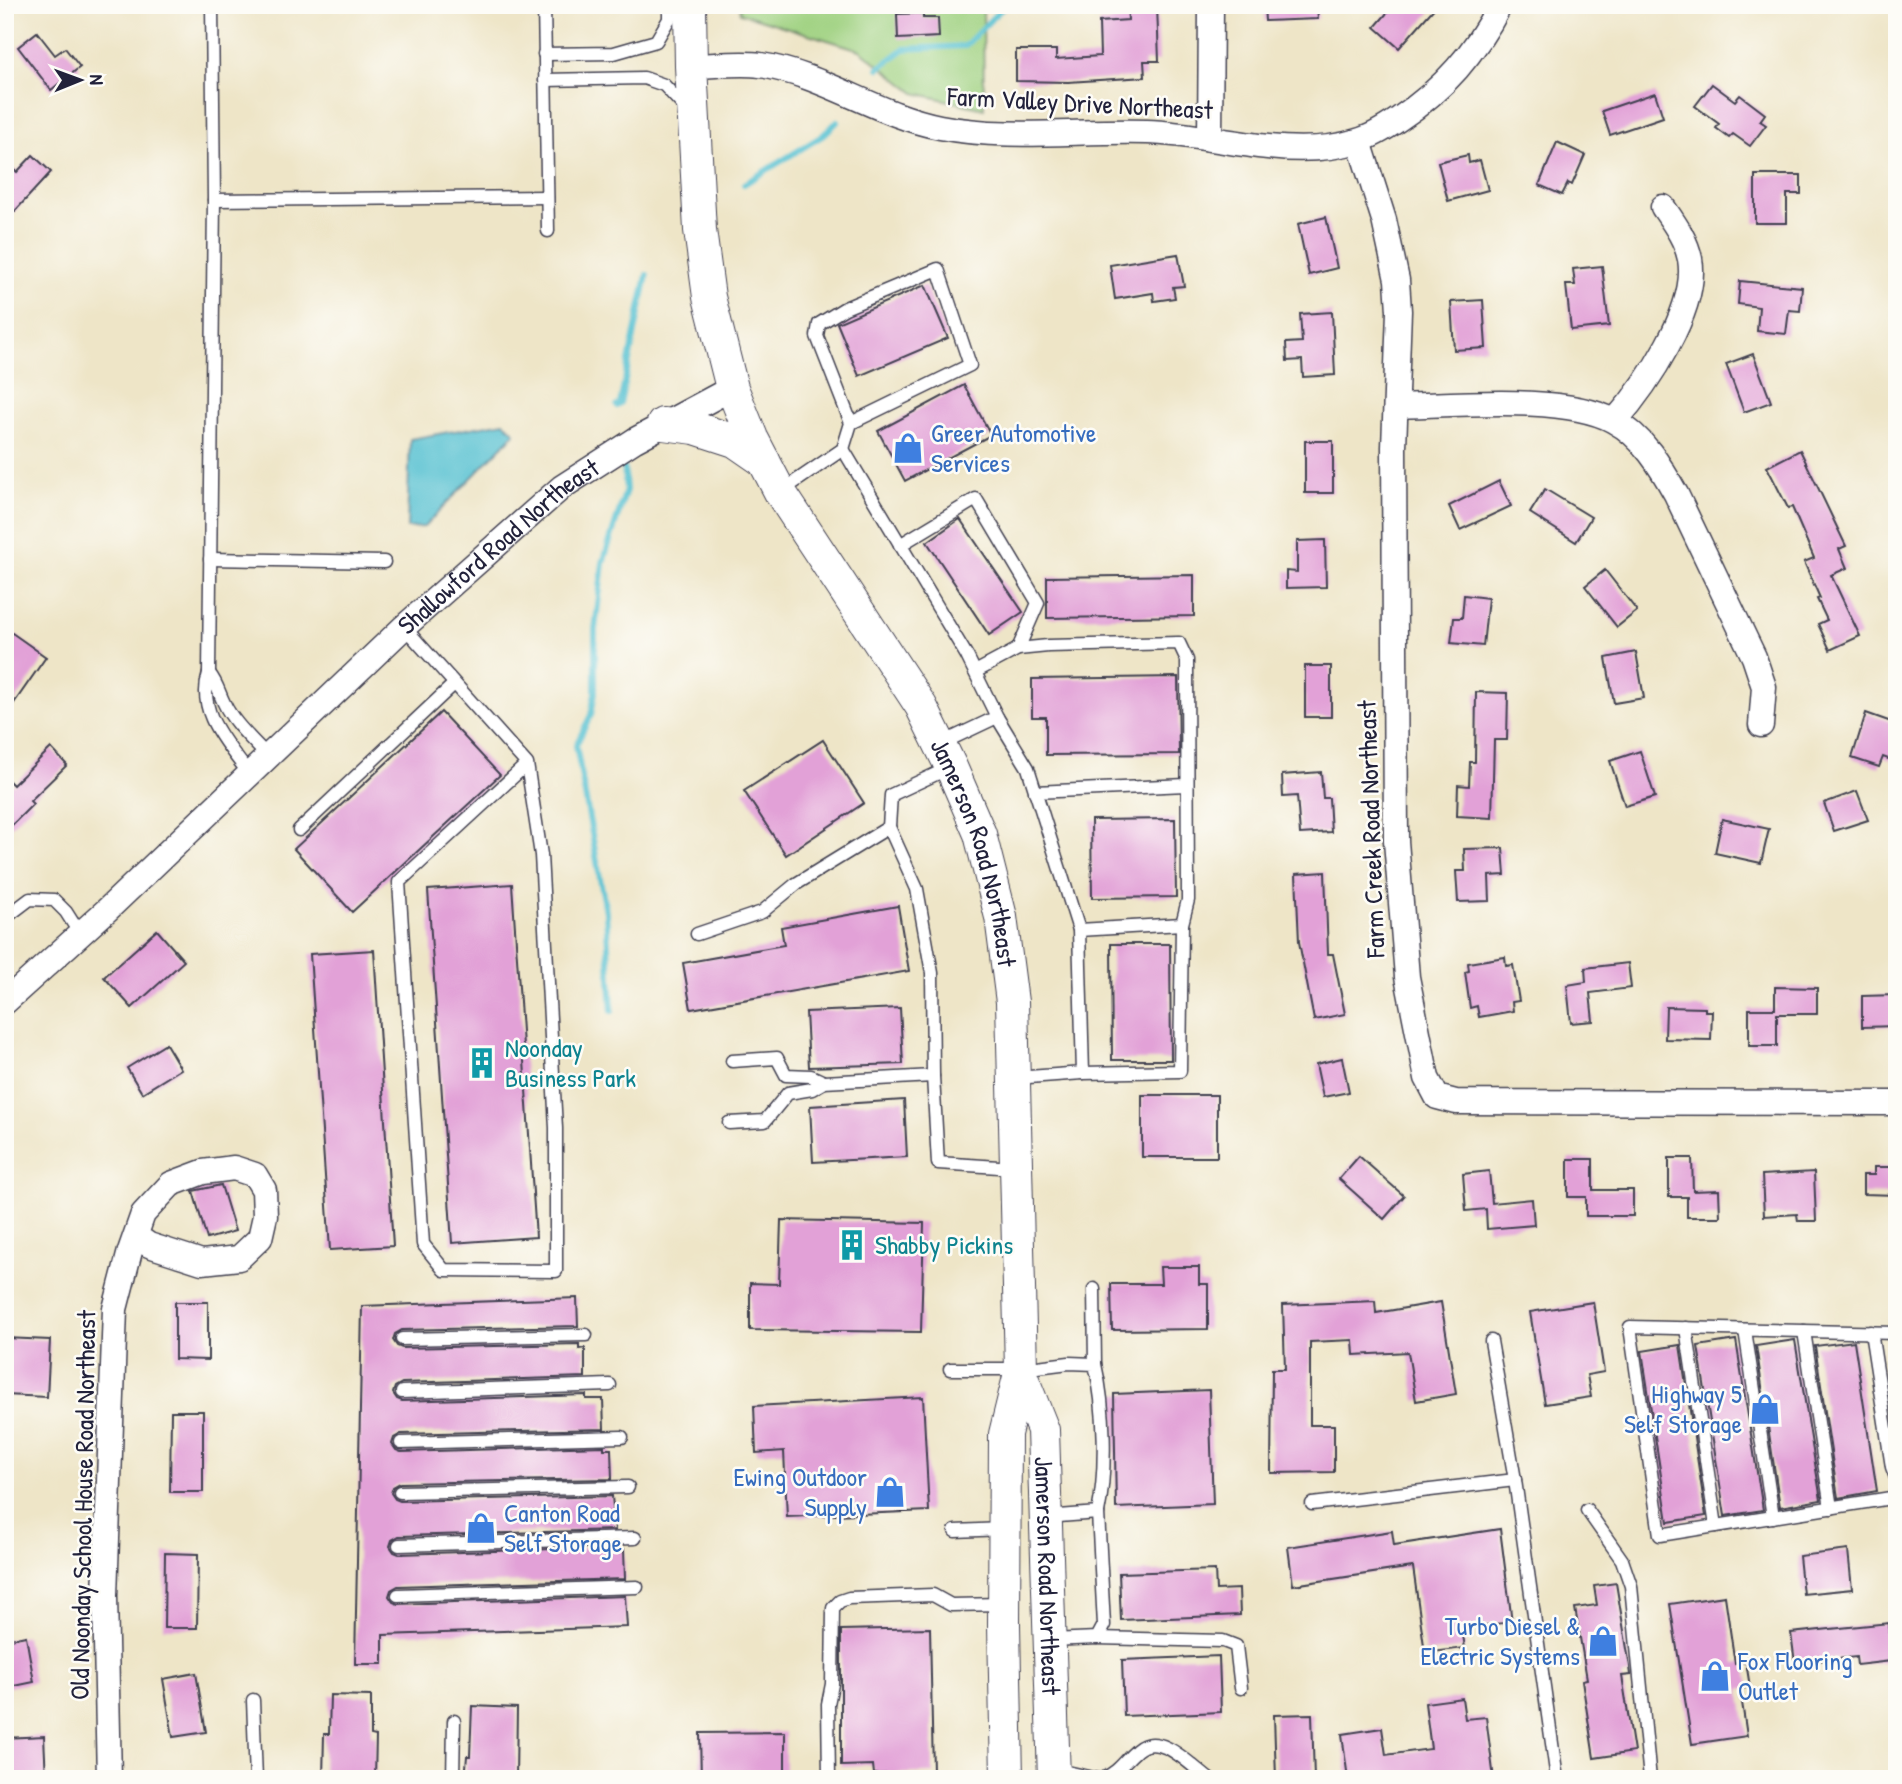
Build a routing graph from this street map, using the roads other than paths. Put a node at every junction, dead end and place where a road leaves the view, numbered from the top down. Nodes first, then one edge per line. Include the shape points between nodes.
1 (212, 5) edge
2 (544, 5) edge
3 (669, 5) edge
4 (690, 5) edge
5 (1211, 5) edge
6 (1500, 5) edge
7 (544, 54) junction
8 (691, 66) junction
9 (545, 80) junction
10 (694, 117) junction
11 (1210, 139) junction
12 (1359, 141) junction
13 (547, 197) junction
14 (214, 200) junction
15 (1663, 206) dead end
16 (548, 230) dead end
17 (732, 388) junction
18 (1395, 406) junction
19 (1615, 421) junction
20 (851, 423) junction
21 (663, 425) junction
22 (843, 449) junction
23 (764, 461) junction
24 (780, 492) junction
25 (900, 545) junction
26 (210, 559) junction
27 (384, 562) dead end
28 (404, 627) junction
29 (1018, 649) junction
30 (209, 673) junction
31 (975, 673) junction
32 (454, 684) junction
33 (997, 717) junction
34 (1761, 726) dead end
35 (946, 755) junction
36 (268, 757) junction
37 (527, 764) junction
38 (250, 774) junction
39 (1186, 785) junction
40 (1035, 792) junction
41 (889, 827) junction
42 (299, 830) dead end
43 (5, 918) edge
44 (1182, 924) junction
45 (1079, 930) junction
46 (80, 934) junction
47 (697, 934) dead end
48 (5, 1002) edge
49 (732, 1060) dead end
50 (1083, 1073) junction
51 (933, 1076) junction
52 (1015, 1078) junction
53 (824, 1082) junction
54 (1897, 1102) edge
55 (729, 1123) dead end
56 (1017, 1168) junction
57 (135, 1236) junction
58 (1094, 1289) dead end
59 (1686, 1328) junction
60 (1745, 1330) junction
61 (1804, 1331) junction
62 (1871, 1332) junction
63 (1897, 1333) edge
64 (586, 1335) dead end
65 (402, 1339) dead end
66 (1491, 1341) dead end
67 (1095, 1364) junction
68 (950, 1369) dead end
69 (1021, 1372) junction
70 (610, 1385) dead end
71 (402, 1392) dead end
72 (622, 1437) dead end
73 (401, 1443) dead end
74 (1515, 1480) junction
75 (1897, 1480) edge
76 (628, 1487) dead end
77 (400, 1492) dead end
78 (1897, 1497) edge
79 (1312, 1504) dead end
80 (1831, 1508) junction
81 (1587, 1510) dead end
82 (1098, 1513) junction
83 (1046, 1517) junction
84 (1773, 1517) junction
85 (1716, 1526) junction
86 (1003, 1529) junction
87 (955, 1531) dead end
88 (635, 1538) dead end
89 (399, 1545) dead end
90 (637, 1587) dead end
91 (398, 1595) dead end
92 (1003, 1604) junction
93 (1097, 1638) junction
94 (1051, 1640) junction
95 (1241, 1688) dead end
96 (253, 1700) dead end
97 (454, 1721) dead end
98 (1054, 1774) edge
99 (109, 1779) edge
100 (256, 1779) edge
101 (453, 1779) edge
102 (829, 1779) edge
103 (1007, 1779) edge
104 (1100, 1779) edge
105 (1209, 1779) edge
106 (1557, 1779) edge
107 (1650, 1779) edge

1 - 14 lane
2 - 7 lane
3 - 7 lane via 669,19 656,41 614,53
4 - 8 street
5 - 11 street
6 - 12 street, Farm Valley Drive Northeast via 1485,34 1454,74 1383,130
7 - 9 lane
8 - 10 street
8 - 11 street, Farm Valley Drive Northeast via 758,65 819,81 927,123 981,133 1148,132
9 - 10 lane via 645,78 664,85
9 - 13 lane
10 - 17 street via 709,297
11 - 12 street, Farm Valley Drive Northeast via 1292,148 1326,148
12 - 18 street, Farm Creek Road Northeast via 1397,281
13 - 14 lane
13 - 16 lane
14 - 26 lane
15 - 19 street via 1681,234 1690,260 1690,279 1664,353
17 - 21 street, Shallowford Road Northeast
17 - 23 street, Jamerson Road Northeast
18 - 19 street via 1559,406
18 - 54 street, Farm Creek Road Northeast via 1398,883 1407,977 1427,1078 1437,1097 1456,1102
19 - 34 street via 1650,453 1676,494 1754,657 1764,687
20 - 20 lane via 817,336 819,324 845,308 938,269 970,365
20 - 22 lane
21 - 23 street via 695,428 735,441
21 - 28 street, Shallowford Road Northeast via 562,487
22 - 24 lane
22 - 25 lane
23 - 24 street, Jamerson Road Northeast
24 - 35 street, Jamerson Road Northeast via 889,655
25 - 29 lane via 976,499 1038,603
25 - 31 lane
26 - 27 lane
26 - 30 lane
28 - 32 lane
28 - 36 street, Shallowford Road Northeast
29 - 31 lane
29 - 39 lane via 1180,643 1186,660
30 - 36 lane via 230,713
30 - 38 lane via 205,705
31 - 33 lane
32 - 37 lane
32 - 42 lane
33 - 35 lane
33 - 40 lane via 1028,768
35 - 41 lane via 891,795
35 - 52 street, Jamerson Road Northeast via 980,834 1001,917 1012,1002
36 - 38 street, Shallowford Road Northeast
37 - 37 lane via 541,855 556,1128 556,1271 444,1270 423,1244 399,882
38 - 46 street, Shallowford Road Northeast
39 - 40 lane
39 - 44 lane via 1188,900
40 - 45 lane
41 - 47 lane via 796,884 762,912
41 - 51 lane via 917,889 932,973
43 - 46 lane via 30,899 54,900
44 - 45 lane
44 - 50 lane via 1180,1071
45 - 50 lane
46 - 48 street, Shallowford Road Northeast
49 - 53 lane via 777,1058 786,1074
50 - 52 lane
51 - 53 lane
51 - 56 lane via 938,1163
52 - 56 street, Jamerson Road Northeast
53 - 55 lane via 788,1093 765,1121
56 - 69 street, Jamerson Road Northeast
57 - 57 street, Old Noonday School House Road Northeast via 202,1262 239,1258 260,1238 264,1190 255,1175 234,1168 203,1172 171,1184 143,1214
57 - 99 street, Old Noonday School House Road Northeast via 115,1309 106,1596
58 - 67 lane
59 - 60 lane
59 - 85 lane
59 - 85 lane via 1630,1327 1660,1535
60 - 61 lane
60 - 84 lane
61 - 62 lane
61 - 80 lane
62 - 63 lane
62 - 75 lane
64 - 65 lane
66 - 74 lane
67 - 69 lane via 1069,1363
67 - 82 lane via 1101,1393 1103,1491
68 - 69 lane
69 - 83 street, Jamerson Road Northeast via 1043,1430
69 - 86 street, Jamerson Road Northeast via 1005,1434
70 - 71 lane
72 - 73 lane
74 - 79 lane
74 - 106 lane
76 - 77 lane
78 - 80 lane
80 - 84 lane
81 - 107 lane via 1622,1560 1630,1586
82 - 83 lane
82 - 93 lane via 1104,1625
83 - 94 street, Jamerson Road Northeast
84 - 85 lane
86 - 87 lane
86 - 92 street, Jamerson Road Northeast
88 - 89 lane
90 - 91 lane
92 - 102 lane via 951,1605 933,1595 849,1598 833,1608
92 - 103 street, Jamerson Road Northeast
93 - 94 lane
93 - 95 lane via 1223,1641 1236,1646
94 - 98 street, Jamerson Road Northeast
96 - 100 lane
97 - 101 lane
98 - 104 lane
104 - 105 lane via 1120,1770 1139,1748 1157,1745 1172,1750

